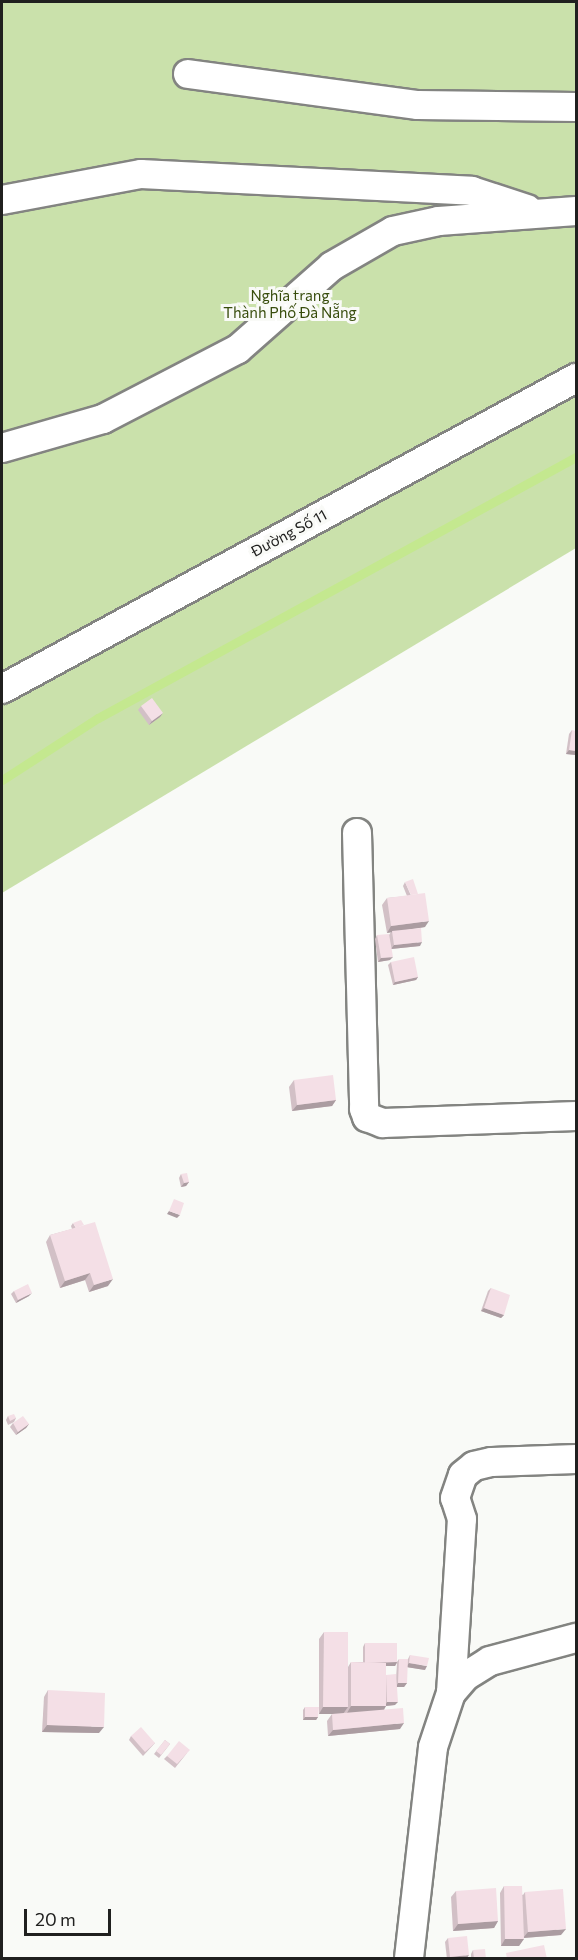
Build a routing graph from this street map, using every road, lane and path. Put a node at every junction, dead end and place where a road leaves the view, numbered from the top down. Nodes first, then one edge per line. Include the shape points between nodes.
1 (188, 74) dead end
2 (576, 107) edge
3 (2, 200) edge
4 (576, 211) edge
5 (544, 214) junction
6 (576, 378) edge
7 (2, 448) edge
8 (2, 689) edge
9 (357, 833) dead end
10 (576, 1116) edge
11 (576, 1460) edge
12 (576, 1638) edge
13 (451, 1694) junction
14 (409, 1959) edge

1 - 2 street via 418,105
3 - 5 street via 141,174 211,175 472,191
4 - 5 street
5 - 7 street via 439,221 393,231 332,266 238,349 103,419
6 - 8 street, Đường Số 11
9 - 10 street via 367,1117 383,1123
11 - 13 street via 492,1462 474,1466 463,1475 455,1498 462,1519
12 - 13 street via 490,1661 466,1676
13 - 14 street via 434,1747

